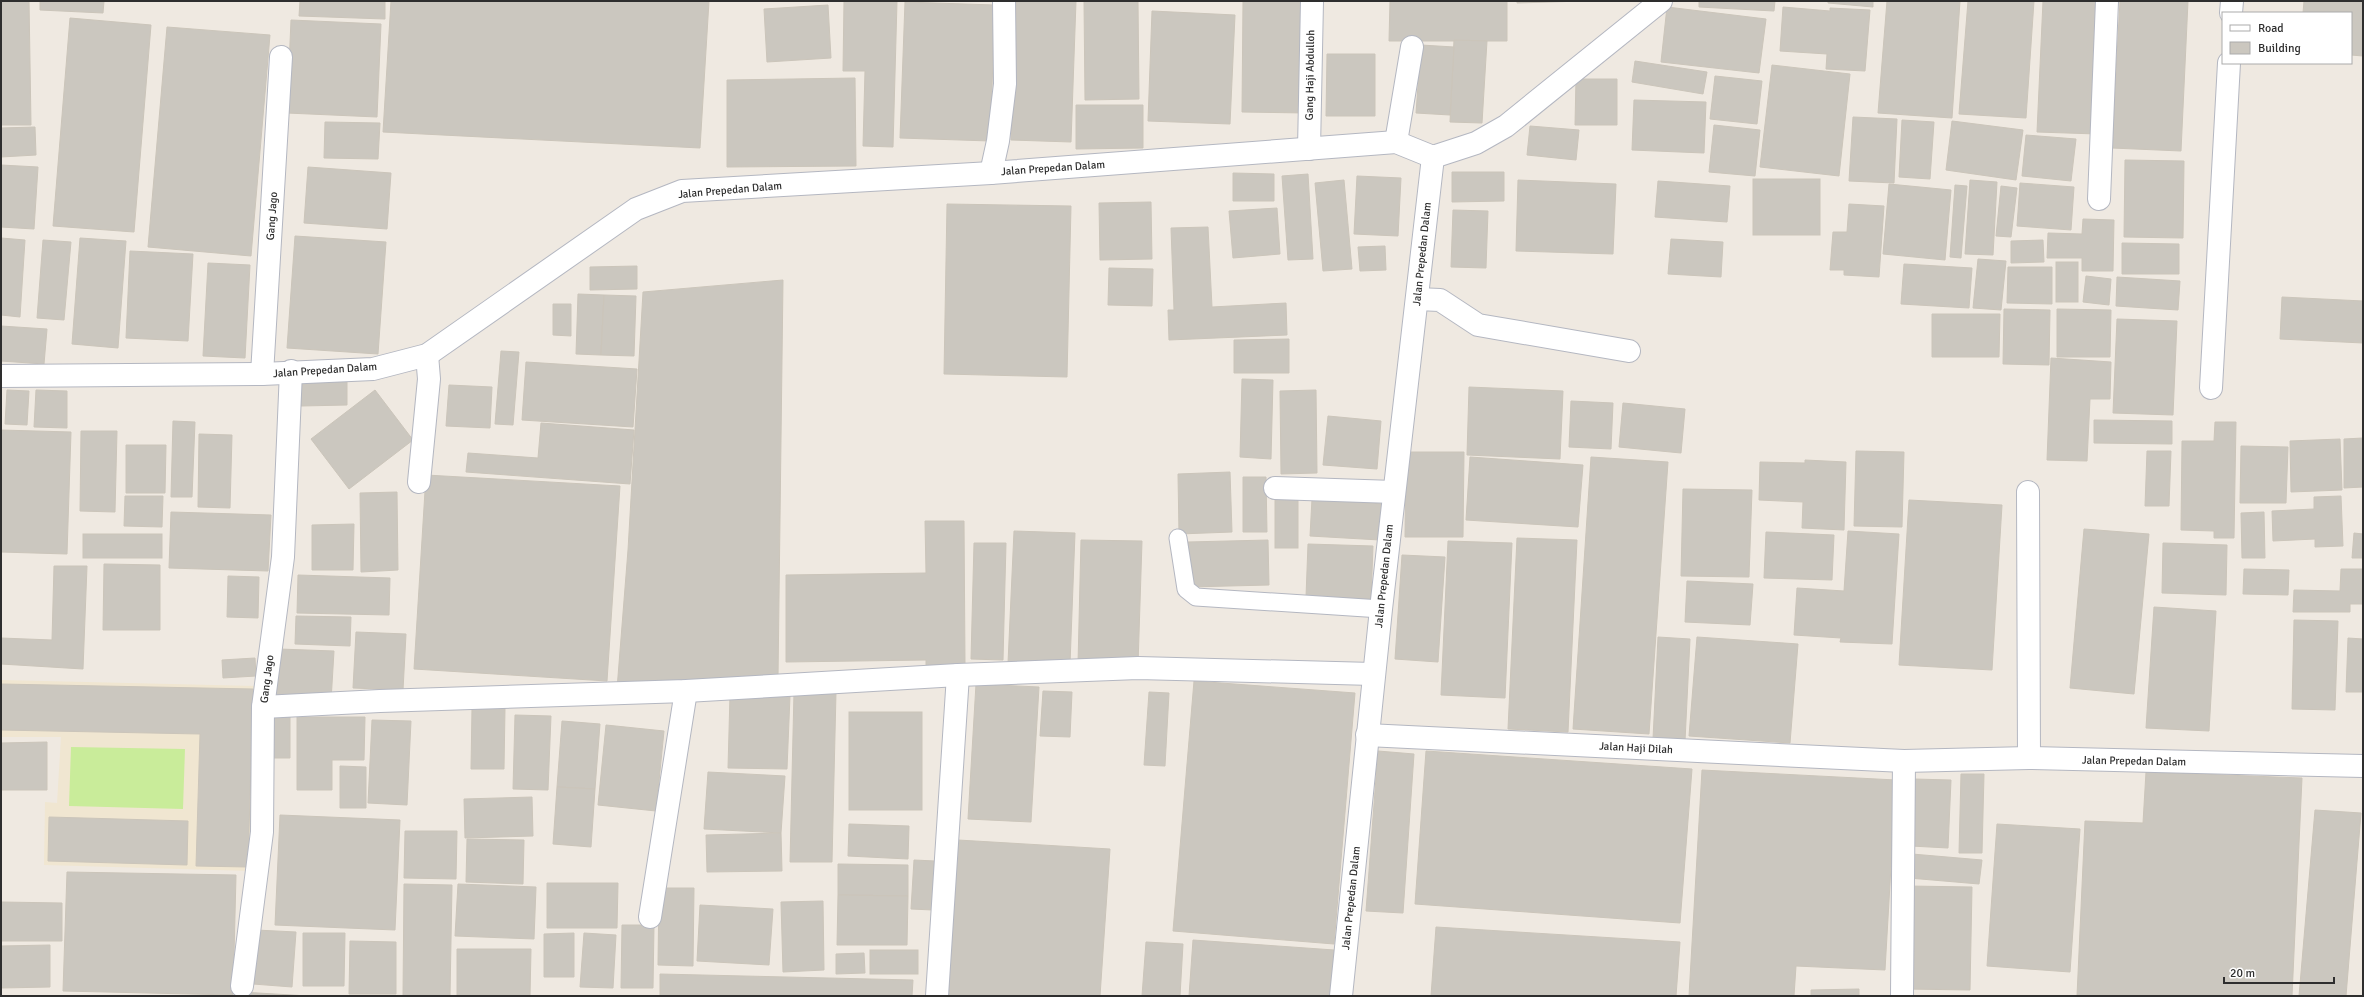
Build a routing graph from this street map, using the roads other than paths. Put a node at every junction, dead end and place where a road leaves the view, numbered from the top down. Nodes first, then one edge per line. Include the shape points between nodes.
1 (1004, 1) edge
2 (1312, 1) edge
3 (1660, 1) edge
4 (2107, 1) edge
5 (2232, 1) edge
6 (2231, 12) edge
7 (1412, 47) dead end
8 (281, 57) dead end
9 (2228, 64) edge
10 (1396, 142) junction
11 (1309, 149) junction
12 (1433, 157) junction
13 (991, 173) junction
14 (2099, 199) dead end
15 (1417, 299) junction
16 (1628, 351) dead end
17 (427, 355) junction
18 (291, 371) junction
19 (262, 374) junction
20 (1, 376) edge
21 (2211, 388) dead end
22 (419, 482) dead end
23 (1275, 488) dead end
24 (1394, 492) junction
25 (2028, 492) dead end
26 (1178, 538) dead end
27 (1381, 608) junction
28 (1374, 674) junction
29 (958, 675) junction
30 (686, 691) junction
31 (263, 707) junction
32 (1367, 735) junction
33 (2030, 758) junction
34 (1904, 761) junction
35 (2363, 766) edge
36 (650, 917) dead end
37 (242, 986) dead end
38 (937, 996) edge
39 (1341, 996) edge
40 (1902, 996) edge

1 - 13 street via 1005,84
2 - 11 street, Gang Haji Abdulloh
3 - 12 street via 1506,126 1476,143
4 - 14 street
5 - 6 street
7 - 10 street
8 - 19 street, Gang Jago
9 - 21 street
10 - 11 street, Jalan Prepedan Dalam
10 - 12 street, Jalan Prepedan Dalam
11 - 13 street, Jalan Prepedan Dalam
12 - 15 street, Jalan Prepedan Dalam
13 - 17 street, Jalan Prepedan Dalam via 682,191 636,209
15 - 16 street via 1440,300 1478,326
15 - 24 street, Jalan Prepedan Dalam
17 - 18 street, Jalan Prepedan Dalam via 374,369
17 - 22 street via 429,379
18 - 19 street, Jalan Prepedan Dalam
18 - 31 street, Gang Jago via 283,557
19 - 20 street, Jalan Prepedan Dalam
23 - 24 street
24 - 27 street, Jalan Prepedan Dalam
25 - 33 street
26 - 27 lane via 1186,589 1196,597
27 - 28 street, Jalan Prepedan Dalam
28 - 29 street via 1138,668
28 - 32 street, Jalan Prepedan Dalam
29 - 30 street
29 - 38 street
30 - 31 street
30 - 36 street
31 - 37 street, Gang Jago via 262,832
32 - 34 street, Jalan Haji Dilah
32 - 39 street, Jalan Prepedan Dalam
33 - 34 street, Jalan Prepedan Dalam
33 - 35 street, Jalan Prepedan Dalam
34 - 40 street

